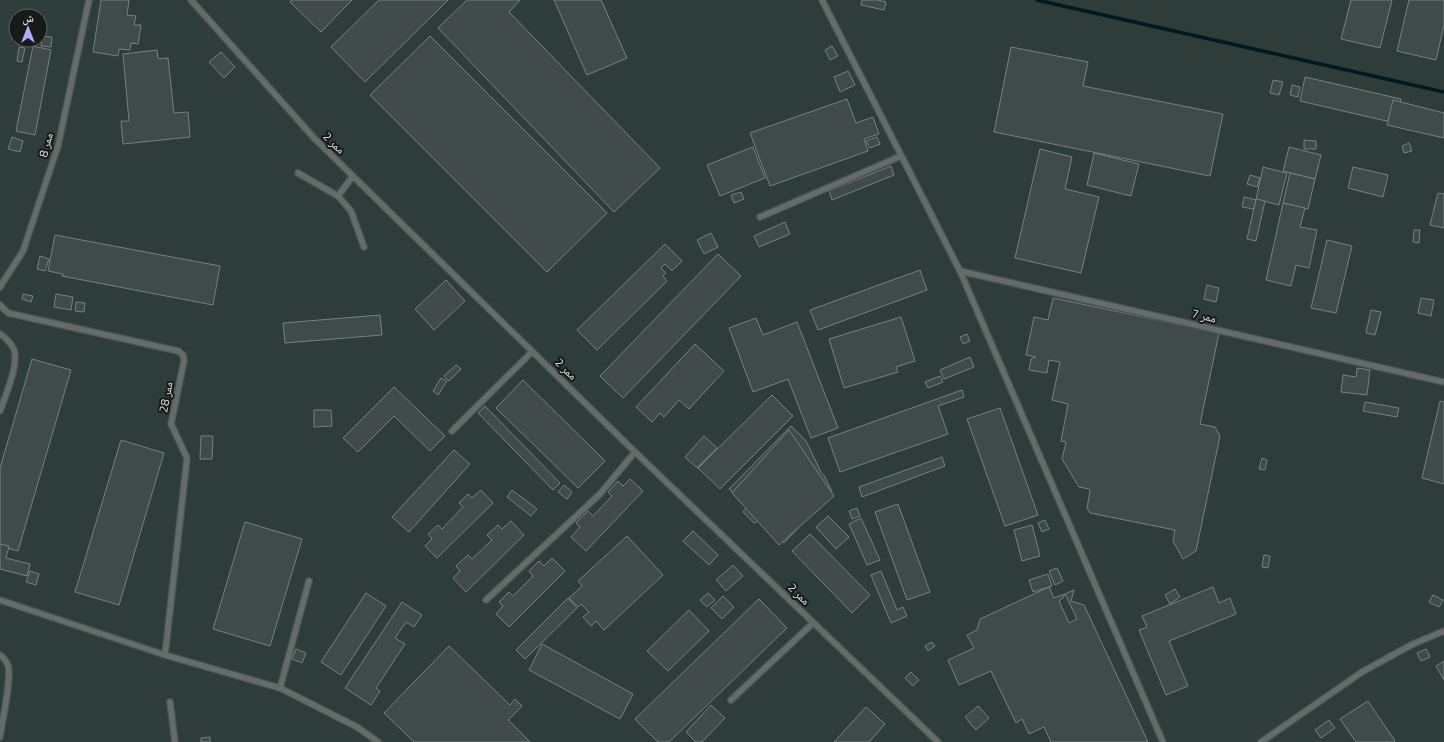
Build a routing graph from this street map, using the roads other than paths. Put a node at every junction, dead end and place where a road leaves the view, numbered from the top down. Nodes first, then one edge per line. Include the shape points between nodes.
1 (89, 0) edge
2 (191, 0) edge
3 (822, 0) edge
4 (901, 156) junction
5 (298, 173) dead end
6 (353, 176) junction
7 (338, 196) junction
8 (760, 217) dead end
9 (364, 247) dead end
10 (960, 271) junction
11 (0, 287) edge
12 (0, 305) edge
13 (0, 334) edge
14 (532, 352) junction
15 (1444, 382) edge
16 (0, 411) edge
17 (452, 431) dead end
18 (635, 452) junction
19 (309, 581) dead end
20 (0, 600) edge
21 (486, 600) dead end
22 (813, 623) junction
23 (1444, 631) edge
24 (0, 655) edge
25 (165, 655) junction
26 (280, 688) junction
27 (731, 700) dead end
28 (170, 702) dead end
29 (0, 737) edge
30 (175, 742) edge
31 (378, 742) edge
32 (938, 742) edge
33 (1163, 742) edge
34 (1261, 742) edge

1 - 11 lane, ممر 8 via 58,146 24,251
2 - 6 lane, ممر 2 via 314,138
3 - 4 lane
4 - 8 lane
4 - 10 lane
5 - 7 lane
6 - 7 lane
6 - 14 lane, ممر 2
7 - 9 lane via 351,211
10 - 15 lane, ممر 7
10 - 33 lane
12 - 25 lane, ممر 28 via 8,313 178,351 183,355 184,361 171,424 187,458
13 - 16 lane via 14,350 14,368
14 - 17 lane
14 - 18 lane, ممر 2
18 - 21 lane via 600,494
18 - 22 lane, ممر 2
19 - 26 lane
20 - 25 lane
22 - 27 lane
22 - 32 lane, ممر 2
23 - 34 lane via 1411,645 1362,672
24 - 29 lane via 8,665 9,677
25 - 26 lane
26 - 31 lane via 357,727
28 - 30 lane

